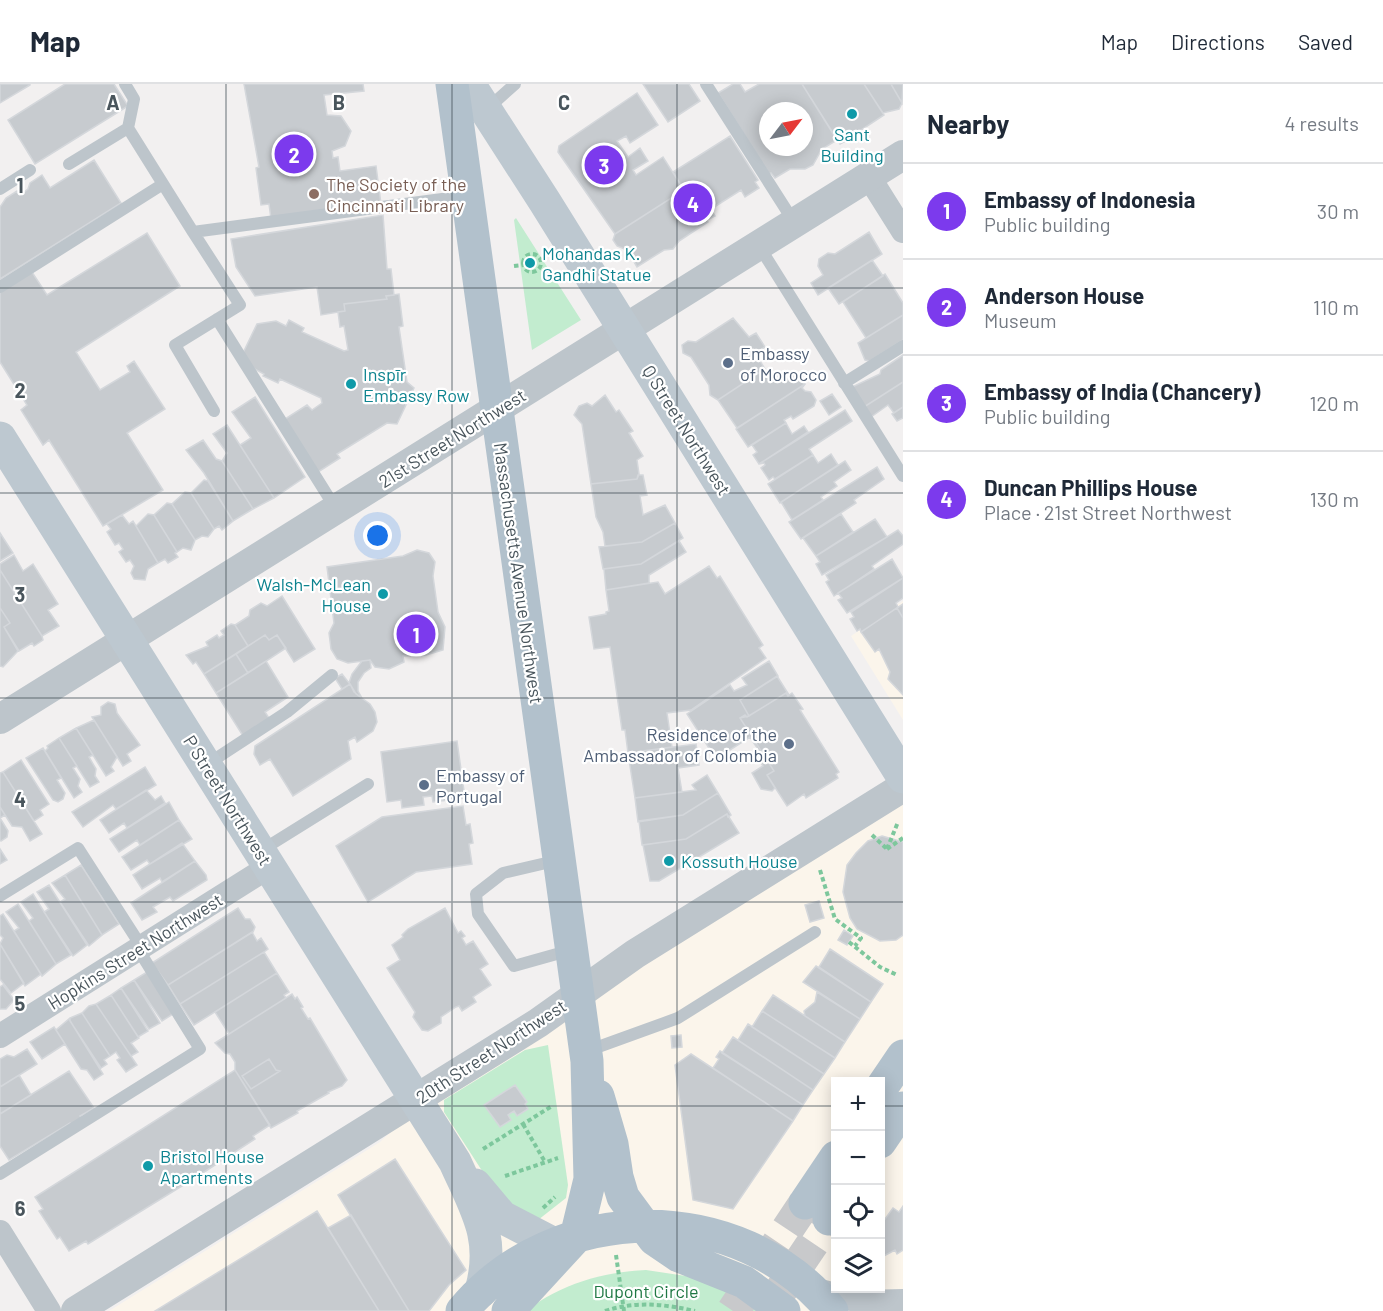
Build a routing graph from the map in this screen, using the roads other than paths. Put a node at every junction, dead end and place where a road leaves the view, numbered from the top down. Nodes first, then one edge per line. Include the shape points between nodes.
1 (125, 84) edge
2 (452, 84) edge
3 (515, 84) edge
4 (706, 84) edge
5 (473, 114) edge
6 (128, 128) junction
7 (903, 155) edge
8 (69, 164) dead end
9 (30, 170) dead end
10 (868, 177) junction
11 (163, 184) junction
12 (0, 189) edge
13 (467, 196) junction
14 (794, 223) junction
15 (903, 231) edge
16 (193, 232) junction
17 (758, 245) junction
18 (0, 287) edge
19 (217, 319) junction
20 (625, 330) junction
21 (903, 346) edge
22 (844, 383) junction
23 (496, 410) junction
24 (214, 411) dead end
25 (0, 438) edge
26 (903, 476) edge
27 (336, 510) junction
28 (127, 640) junction
29 (332, 675) dead end
30 (0, 719) edge
31 (206, 765) junction
32 (903, 777) edge
33 (368, 784) dead end
34 (903, 787) edge
35 (265, 858) junction
36 (560, 860) junction
37 (0, 896) edge
38 (815, 932) dead end
39 (139, 947) junction
40 (572, 950) junction
41 (579, 993) junction
42 (0, 1036) edge
43 (587, 1056) junction
44 (903, 1056) edge
45 (885, 1083) edge
46 (416, 1099) junction
47 (903, 1108) edge
48 (885, 1135) edge
49 (469, 1155) junction
50 (0, 1174) edge
51 (831, 1177) edge
52 (823, 1210) tunnel mouth
53 (642, 1225) junction
54 (0, 1232) edge
55 (565, 1240) junction
56 (822, 1300) edge
57 (471, 1301) edge
58 (903, 1301) edge
59 (49, 1311) edge
60 (76, 1311) edge
61 (508, 1311) edge
62 (784, 1311) edge

1 - 6 lane via 134,99
2 - 5 main road, Massachusetts Avenue Northwest
3 - 5 lane
4 - 14 lane
5 - 13 main road, Massachusetts Avenue Northwest
5 - 20 main road, Q Street Northwest
6 - 8 lane
6 - 11 lane
7 - 10 street, 21st Street Northwest
9 - 12 lane
10 - 14 street, 21st Street Northwest
10 - 15 street
11 - 16 lane
11 - 18 lane
13 - 16 lane
13 - 23 main road, Massachusetts Avenue Northwest
14 - 17 street, 21st Street Northwest
16 - 19 lane via 240,305
17 - 20 street, 21st Street Northwest
17 - 22 lane
19 - 24 lane via 175,345
19 - 27 lane
20 - 23 street, 21st Street Northwest
20 - 32 main road, Q Street Northwest
21 - 22 lane
22 - 26 lane
23 - 27 street, 21st Street Northwest
23 - 36 main road, Massachusetts Avenue Northwest
25 - 28 main road, P Street Northwest
27 - 28 street, 21st Street Northwest
28 - 30 street, 21st Street Northwest
28 - 31 main road, P Street Northwest
29 - 31 lane via 287,712
31 - 35 main road, P Street Northwest
33 - 35 lane
34 - 41 street, 20th Street Northwest
35 - 39 street, Hopkins Street Northwest
35 - 46 main road, P Street Northwest
36 - 40 main road, Massachusetts Avenue Northwest
36 - 40 lane via 503,873 476,894 478,914 514,966
37 - 39 lane via 78,848
38 - 43 lane via 678,1018
39 - 42 street, Hopkins Street Northwest
39 - 50 lane via 200,1049
40 - 41 main road, Massachusetts Avenue Northwest
41 - 43 main road, Massachusetts Avenue Northwest
41 - 46 street, 20th Street Northwest
43 - 53 main road, Massachusetts Avenue Northwest via 623,1197
43 - 55 main road, Massachusetts Avenue Northwest via 590,1179
44 - 45 main road
46 - 49 main road, P Street Northwest
46 - 60 street, 20th Street Northwest
47 - 48 main road
49 - 55 main road, P Street Northwest via 502,1218
49 - 57 main road, P Street Northwest via 488,1258
51 - 52 main road
53 - 55 main road via 598,1230
53 - 56 main road via 682,1228 738,1242 758,1252
53 - 62 main road, Massachusetts Avenue Northwest via 667,1250 733,1277
54 - 59 street
55 - 57 main road via 510,1267
55 - 61 main road
56 - 58 street

